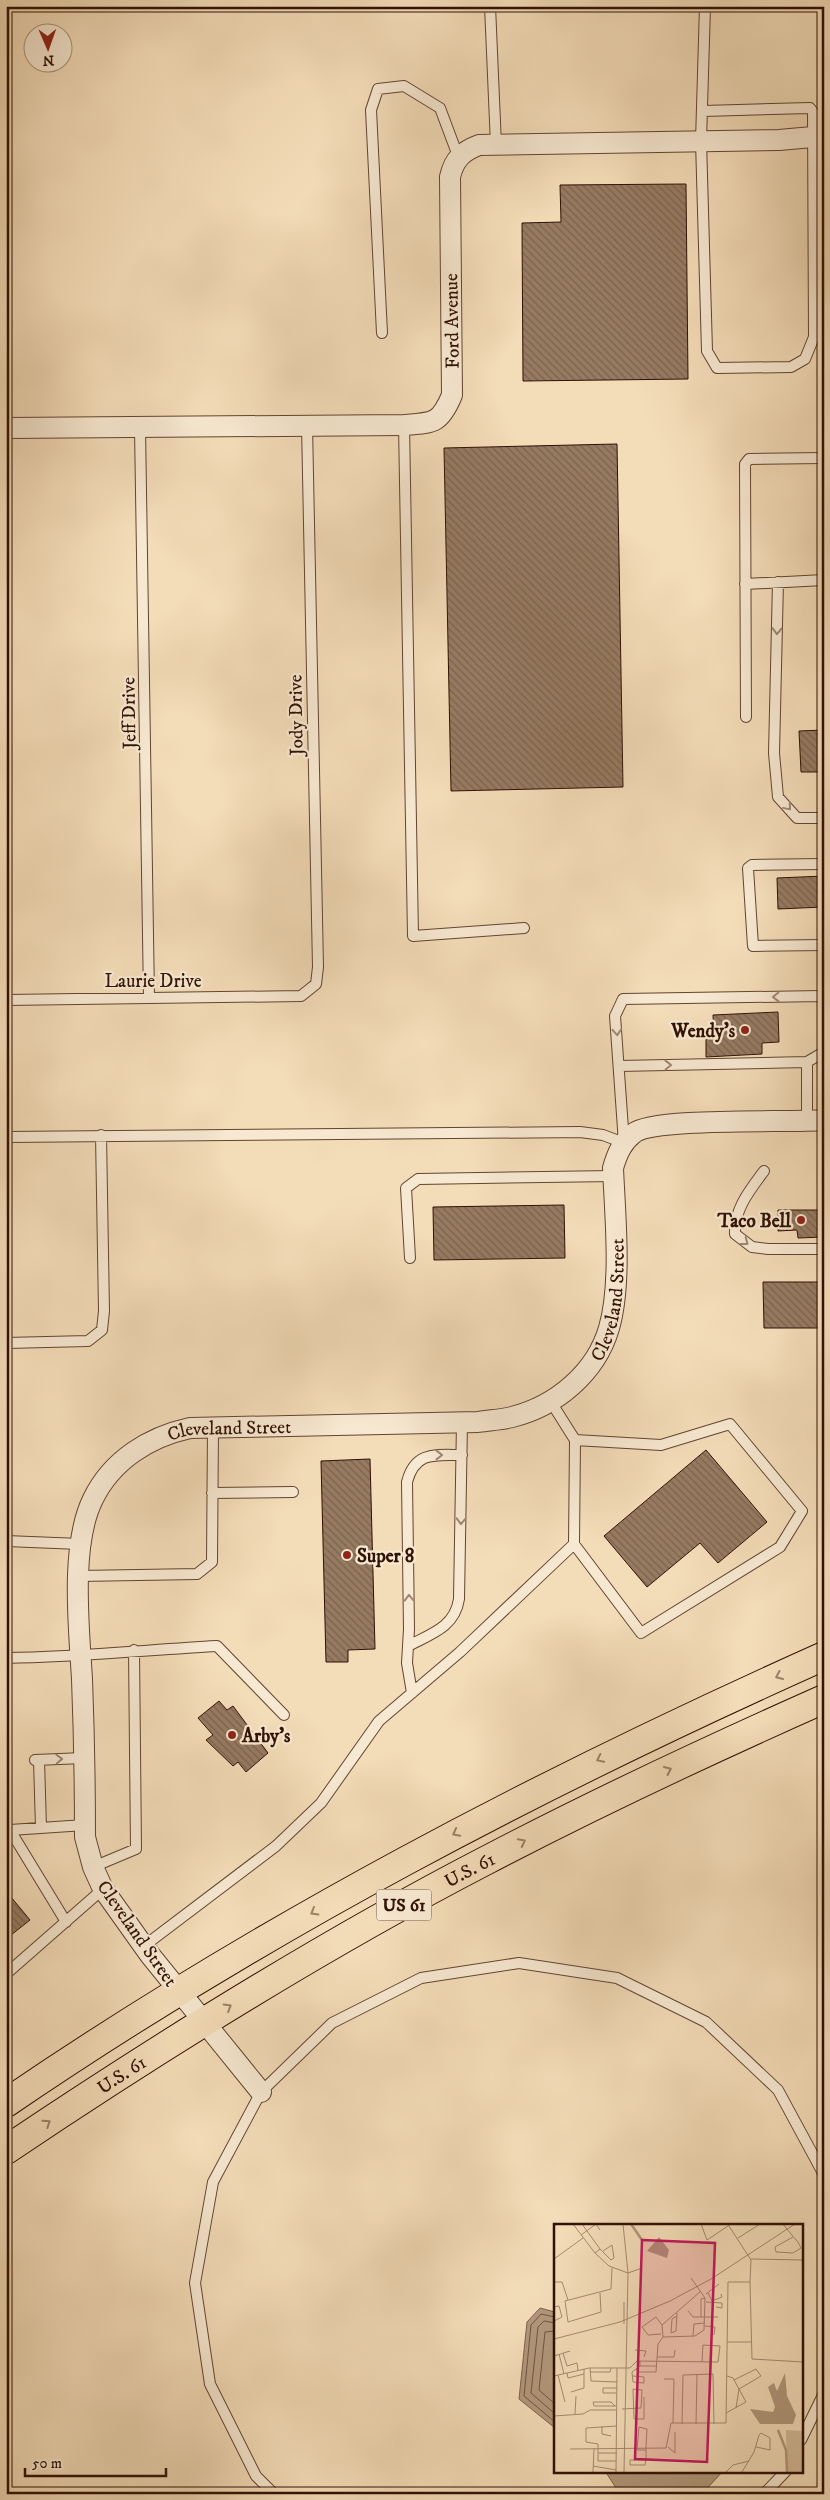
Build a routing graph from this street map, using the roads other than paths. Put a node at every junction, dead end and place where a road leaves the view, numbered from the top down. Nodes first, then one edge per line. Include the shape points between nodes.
1 (490, 6) edge
2 (705, 6) edge
3 (703, 111) junction
4 (819, 136) edge
5 (701, 141) junction
6 (496, 145) junction
7 (458, 156) junction
8 (382, 333) dead end
9 (404, 425) junction
10 (306, 426) junction
11 (6, 428) edge
12 (140, 428) junction
13 (824, 458) edge
14 (824, 580) edge
15 (778, 582) junction
16 (746, 584) junction
17 (746, 717) dead end
18 (824, 818) edge
19 (824, 864) edge
20 (524, 928) dead end
21 (824, 945) edge
22 (301, 996) joint
23 (149, 998) junction
24 (824, 999) edge
25 (6, 1000) edge
26 (824, 1052) edge
27 (807, 1062) junction
28 (619, 1066) junction
29 (815, 1121) edge
30 (101, 1135) junction
31 (6, 1136) edge
32 (624, 1143) junction
33 (764, 1171) dead end
34 (614, 1176) junction
35 (824, 1248) edge
36 (410, 1258) dead end
37 (6, 1343) edge
38 (551, 1402) junction
39 (462, 1422) junction
40 (213, 1427) junction
41 (576, 1440) junction
42 (462, 1455) junction
43 (293, 1492) dead end
44 (212, 1493) junction
45 (6, 1541) edge
46 (80, 1544) junction
47 (574, 1544) junction
48 (79, 1576) junction
49 (408, 1646) junction
50 (134, 1650) junction
51 (824, 1656) edge
52 (80, 1657) junction
53 (6, 1658) edge
54 (412, 1693) junction
55 (824, 1698) edge
56 (284, 1715) dead end
57 (84, 1758) junction
58 (85, 1825) junction
59 (41, 1828) junction
60 (7, 1829) edge
61 (93, 1867) junction
62 (104, 1889) junction
63 (66, 1922) junction
64 (144, 1946) junction
65 (6, 1974) edge
66 (179, 1991) junction
67 (203, 2022) junction
68 (261, 2092) junction
69 (6, 2103) edge
70 (6, 2150) edge
71 (824, 2175) edge
72 (824, 2393) edge
73 (802, 2438) edge
74 (785, 2472) edge
75 (274, 2494) edge
76 (764, 2494) edge

1 - 6 lane
2 - 3 lane
3 - 4 lane via 810,108
3 - 5 lane
4 - 5 street
4 - 5 lane via 814,337 805,359 791,367 717,368 707,351
5 - 6 street
6 - 7 street via 479,145
7 - 8 lane via 440,108 404,86 378,89 371,110
7 - 9 street, Ford Avenue via 450,176 452,395 445,411 432,423
9 - 10 street, Ford Avenue
9 - 20 lane via 413,936
10 - 12 street, Ford Avenue
10 - 22 lane, Jody Drive via 318,967 316,984
11 - 12 street, Ford Avenue
12 - 23 lane, Jeff Drive
13 - 16 lane via 746,460
14 - 15 lane
15 - 16 lane
15 -> 18 lane via 774,753 778,796 797,818
16 - 17 lane
19 - 21 lane via 752,865 748,868 753,946
22 - 23 lane, Laurie Drive
23 - 25 lane, Laurie Drive
24 -> 28 lane via 821,996 623,999 615,1016
26 - 27 lane
28 -> 27 lane
27 - 29 lane
28 - 32 lane
29 - 32 street via 664,1124 634,1132
30 - 31 lane
30 - 32 lane via 580,1132 603,1134
30 - 37 lane via 102,1330 88,1341
32 - 34 street, Cleveland Street via 617,1153
33 -> 35 lane via 739,1210 735,1234 752,1248
34 - 36 lane via 418,1179 406,1188
34 - 38 street, Cleveland Street via 615,1294 609,1328 595,1358 573,1384
38 - 39 street, Cleveland Street via 511,1418
38 - 41 lane
39 - 40 street, Cleveland Street
39 - 42 lane
40 - 44 lane
40 - 46 street, Cleveland Street via 168,1433 119,1463 93,1499
41 - 47 lane
41 - 47 lane via 661,1445 730,1424 802,1511 780,1547 642,1633
42 -> 49 lane via 457,1613 444,1627
49 -> 42 lane via 408,1476 419,1460 430,1455
43 - 44 lane
44 - 48 lane via 212,1562 197,1574
45 - 46 lane
46 - 48 street, Cleveland Street
47 - 54 lane
48 - 52 street, Cleveland Street
49 - 54 lane
50 - 52 lane
50 - 56 lane via 217,1646
50 - 61 lane via 136,1848
51 -> 66 highway, U.S. 61 / US 61 via 698,1712 493,1813 382,1873
52 - 53 lane
52 - 57 street, Cleveland Street
54 - 64 lane via 378,1721 321,1803 302,1822 276,1846
67 -> 55 highway, U.S. 61 / US 61 via 312,1957 484,1862 617,1794
57 - 58 street, Cleveland Street
59 -> 57 lane via 37,1760
58 - 59 lane
58 - 61 street, Cleveland Street
59 - 60 lane
60 - 63 lane
61 - 62 street, Cleveland Street
62 - 63 lane
62 - 64 street, Cleveland Street
63 - 65 lane
64 - 66 street, Cleveland Street
66 - 67 street, Cleveland Street
66 - 69 highway, U.S. 61 / US 61
67 - 68 street, Cleveland Street
70 -> 67 highway, U.S. 61 / US 61
68 - 71 lane via 332,2023 421,1978 519,1963 617,1978 706,2022 778,2090
68 - 75 lane via 213,2182 195,2283 210,2384 256,2476
72 - 73 lane
74 - 76 lane

